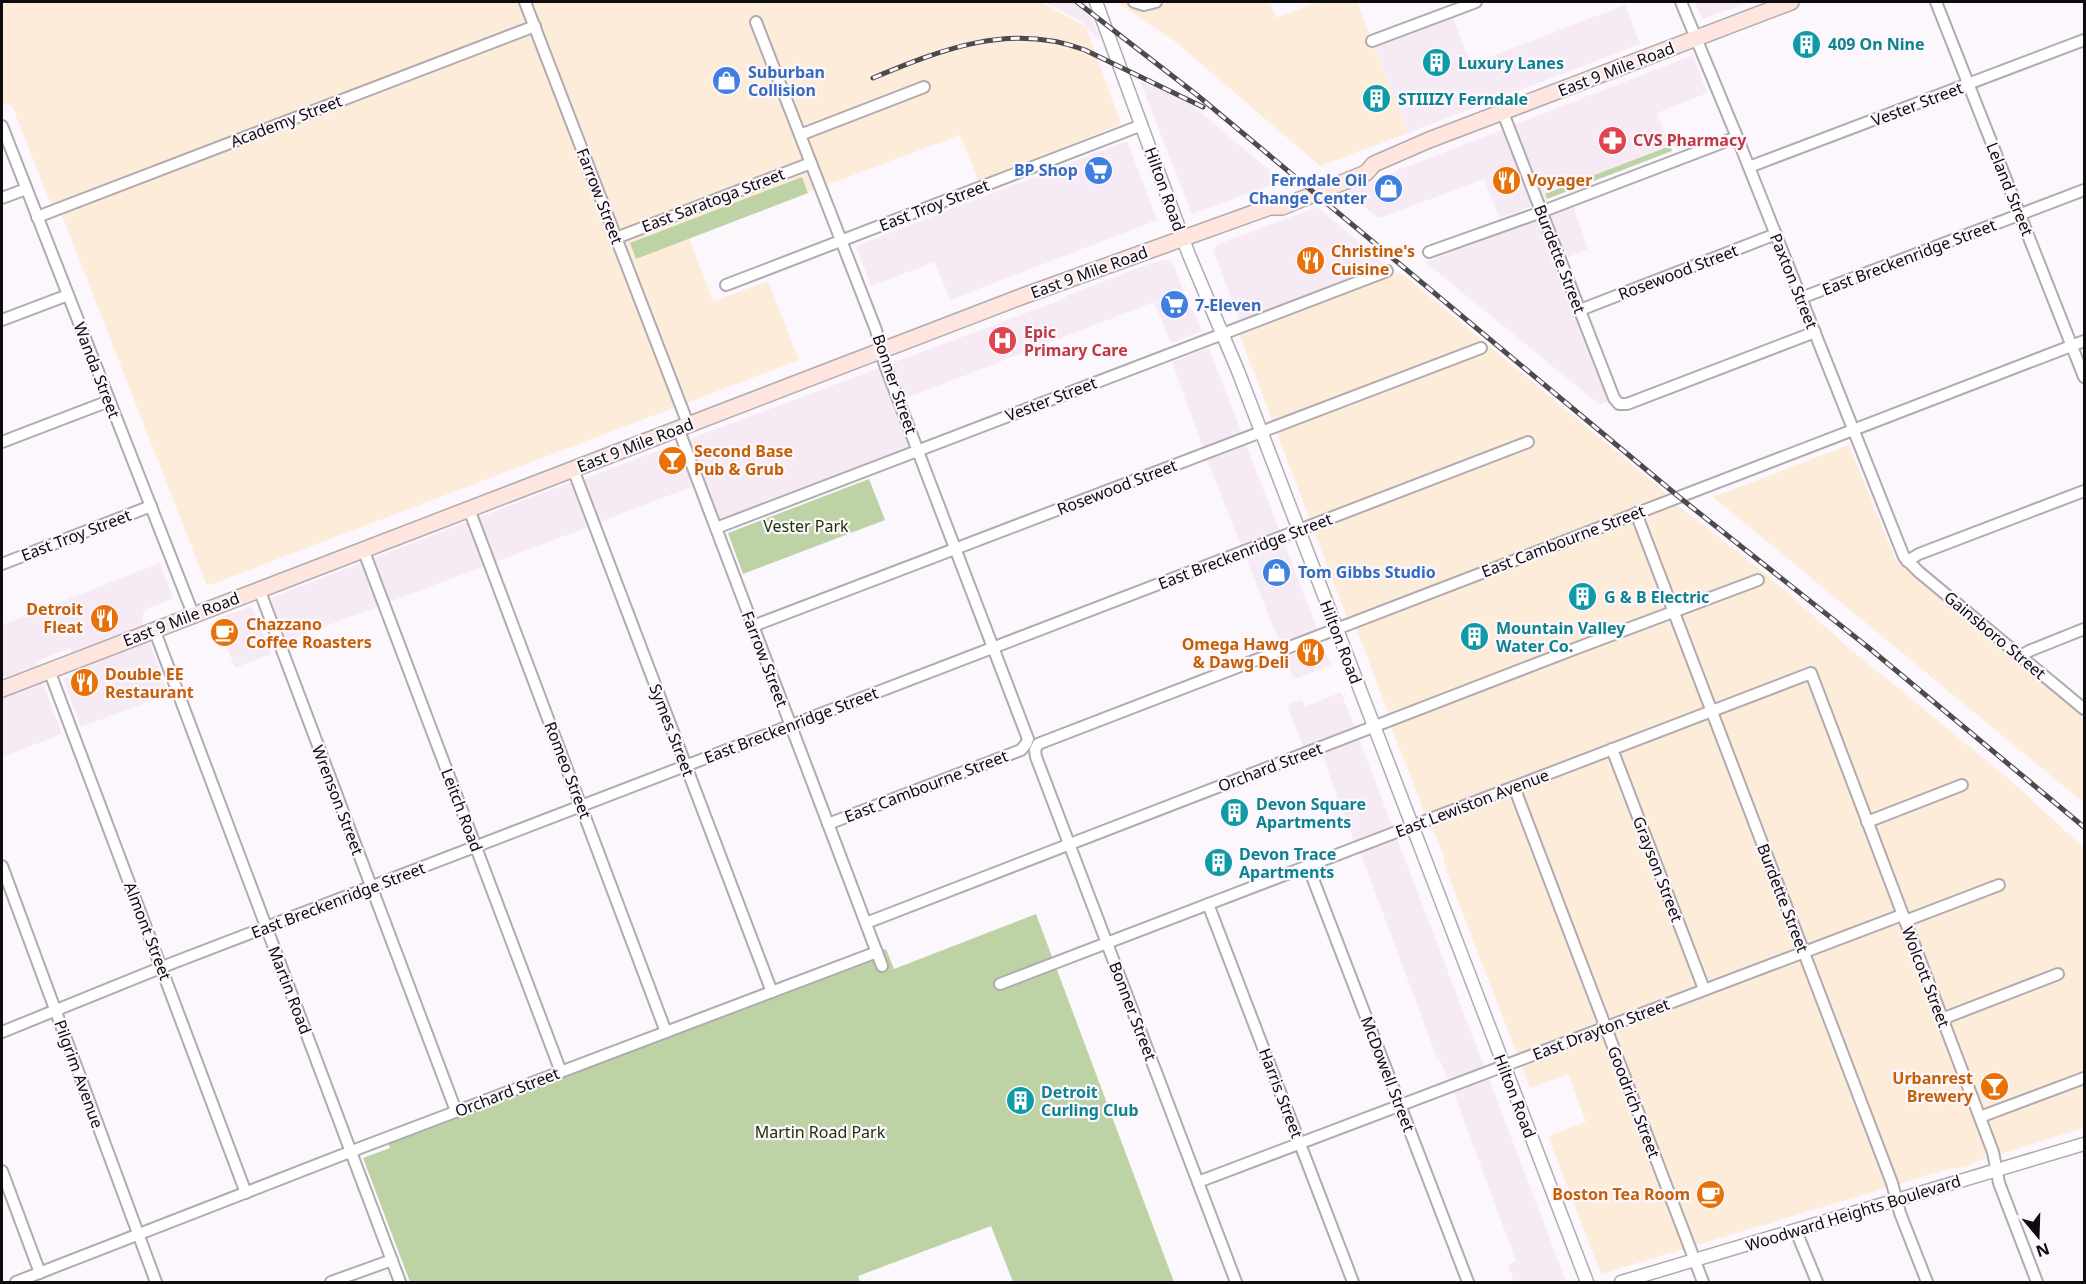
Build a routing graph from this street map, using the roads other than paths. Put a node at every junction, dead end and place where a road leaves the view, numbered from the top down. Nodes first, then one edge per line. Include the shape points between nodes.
1 (525, 2) edge
2 (1096, 2) edge
3 (1134, 2) edge
4 (1155, 2) edge
5 (1476, 2) edge
6 (1681, 2) edge
7 (1791, 2) edge
8 (1936, 2) edge
9 (756, 22) dead end
10 (535, 26) junction
11 (1697, 37) junction
12 (2085, 40) edge
13 (1372, 41) dead end
14 (1968, 84) junction
15 (924, 87) dead end
16 (1503, 113) junction
17 (1142, 125) junction
18 (2, 126) edge
19 (800, 135) junction
20 (1737, 136) junction
21 (811, 163) junction
22 (1749, 167) junction
23 (26, 189) junction
24 (2085, 190) edge
25 (2, 198) edge
26 (1541, 212) junction
27 (2020, 214) junction
28 (37, 217) junction
29 (1776, 234) junction
30 (616, 238) junction
31 (1183, 238) junction
32 (841, 241) junction
33 (1429, 252) dead end
34 (1387, 271) dead end
35 (726, 285) dead end
36 (68, 295) junction
37 (1801, 298) junction
38 (1580, 310) junction
39 (2, 320) edge
40 (1815, 332) junction
41 (1223, 333) junction
42 (2085, 341) edge
43 (2072, 345) junction
44 (1481, 348) dead end
45 (882, 350) junction
46 (2085, 377) edge
47 (109, 401) junction
48 (683, 426) junction
49 (1853, 429) junction
50 (1261, 432) junction
51 (2, 442) edge
52 (1528, 442) dead end
53 (918, 450) junction
54 (573, 468) junction
55 (2085, 491) edge
56 (151, 506) junction
57 (469, 509) junction
58 (1636, 513) junction
59 (716, 528) junction
60 (1298, 530) junction
61 (363, 549) junction
62 (956, 549) junction
63 (1907, 561) junction
64 (2, 564) edge
65 (1758, 580) dead end
66 (259, 590) junction
67 (1674, 612) junction
68 (193, 614) junction
69 (753, 626) junction
70 (154, 629) junction
71 (1336, 629) junction
72 (2085, 629) edge
73 (993, 647) junction
74 (2021, 656) junction
75 (49, 670) junction
76 (1810, 673) joint
77 (2, 689) edge
78 (2085, 709) edge
79 (1711, 712) junction
80 (791, 726) junction
81 (1374, 728) junction
82 (1041, 742) joint
83 (1024, 747) joint
84 (1612, 749) junction
85 (686, 766) junction
86 (1962, 785) dead end
87 (1514, 787) junction
88 (581, 807) junction
89 (1867, 822) junction
90 (828, 824) junction
91 (1412, 826) junction
92 (1069, 845) junction
93 (476, 847) junction
94 (2, 866) edge
95 (1308, 866) junction
96 (1999, 885) dead end
97 (371, 887) junction
98 (1208, 904) junction
99 (1904, 918) junction
100 (866, 922) junction
101 (266, 928) junction
102 (1107, 943) junction
103 (877, 952) junction
104 (1804, 952) junction
105 (882, 966) dead end
106 (161, 968) junction
107 (2058, 974) dead end
108 (1000, 984) dead end
109 (1704, 989) junction
110 (772, 992) junction
111 (55, 1010) junction
112 (1942, 1018) junction
113 (1605, 1028) junction
114 (2, 1032) edge
115 (666, 1032) junction
116 (1504, 1065) junction
117 (561, 1072) junction
118 (2085, 1078) edge
119 (1400, 1104) junction
120 (456, 1111) junction
121 (1980, 1117) junction
122 (1300, 1143) junction
123 (2085, 1144) edge
124 (351, 1152) junction
125 (1996, 1170) junction
126 (2, 1171) edge
127 (1198, 1182) junction
128 (246, 1193) junction
129 (1897, 1200) junction
130 (1796, 1231) junction
131 (138, 1235) junction
132 (392, 1260) junction
133 (1695, 1261) junction
134 (40, 1273) junction
135 (16, 1282) edge
136 (156, 1282) edge
137 (331, 1282) edge
138 (400, 1282) edge
139 (1236, 1282) edge
140 (1353, 1282) edge
141 (1468, 1282) edge
142 (1587, 1282) edge
143 (1621, 1282) edge
144 (1703, 1282) edge
145 (1817, 1282) edge
146 (1927, 1282) edge
147 (2037, 1282) edge

1 - 10 street, Farrow Street
2 - 17 street, Hilton Road
3 - 4 street
5 - 13 street
6 - 11 street, Paxton Street
7 - 11 main road, East 9 Mile Road
8 - 14 street, Leland Street
9 - 19 street, Bonner Street
10 - 28 street, Academy Street
10 - 30 street, Farrow Street
11 - 16 main road, East 9 Mile Road
11 - 20 street, Paxton Street
12 - 14 street, Vester Street
14 - 22 street, Vester Street
14 - 27 street, Leland Street
15 - 19 street
16 - 26 street, Burdette Street
16 - 31 main road, East 9 Mile Road via 1429,140 1374,164 1366,173 1282,207 1270,207
17 - 31 street, Hilton Road
17 - 32 street, East Troy Street
18 - 23 street, Wanda Street
19 - 21 street, Bonner Street
20 - 22 street, Paxton Street
20 - 26 street
21 - 30 street, East Saratoga Street
21 - 32 street, Bonner Street
22 - 29 street, Paxton Street
23 - 25 street
23 - 28 street, Wanda Street
24 - 27 street, East Breckenridge Street
26 - 33 street
26 - 38 street, Burdette Street
27 - 37 street, East Breckenridge Street
27 - 43 street, Leland Street
28 - 36 street, Wanda Street
29 - 37 street, Paxton Street
29 - 38 street, Rosewood Street
30 - 48 street, Farrow Street
31 - 41 street, Hilton Road
31 - 45 main road, East 9 Mile Road
32 - 35 street, East Troy Street
32 - 45 street, Bonner Street
34 - 41 street, Vester Street
36 - 39 street
36 - 47 street, Wanda Street
37 - 40 street, Paxton Street
38 - 40 street, Burdette Street via 1619,404
40 - 49 street, Paxton Street
41 - 50 street, Hilton Road
41 - 53 street, Vester Street
42 - 43 street, East Cambourne Street
43 - 46 street, Leland Street
43 - 49 street, East Cambourne Street
44 - 50 street, Rosewood Street
45 - 48 main road, East 9 Mile Road
45 - 53 street, Bonner Street
47 - 51 street
47 - 56 street, Wanda Street
48 - 54 main road, East 9 Mile Road
48 - 59 street, Farrow Street
49 - 58 street, East Cambourne Street
49 - 63 street, Paxton Street
50 - 60 street, Hilton Road
50 - 62 street, Rosewood Street
52 - 60 street, East Breckenridge Street
53 - 59 street, Vester Street
53 - 62 street, Bonner Street
54 - 57 main road, East 9 Mile Road
54 - 85 street, Symes Street
55 - 63 street
56 - 64 street, East Troy Street
56 - 68 street, Wanda Street
57 - 61 main road, East 9 Mile Road
57 - 88 street, Romeo Street
58 - 67 street, Burdette Street
58 - 71 street, East Cambourne Street
59 - 69 street, Farrow Street
60 - 71 street, Hilton Road
60 - 73 street, East Breckenridge Street
61 - 66 main road, East 9 Mile Road
61 - 93 street, Leitch Road
62 - 69 street, Rosewood Street
62 - 73 street, Bonner Street
63 - 74 street, Gainsboro Street
65 - 67 street, Orchard Street
66 - 68 main road, East 9 Mile Road
66 - 97 street, Wrenson Street
67 - 79 street, Burdette Street
67 - 81 street, Orchard Street
68 - 70 main road, East 9 Mile Road
69 - 80 street, Farrow Street
70 - 75 main road, East 9 Mile Road
70 - 101 street, Martin Road
71 - 81 street, Hilton Road
71 - 82 street, East Cambourne Street
72 - 74 street
73 - 80 street, East Breckenridge Street
73 - 83 street, Bonner Street via 1026,735
74 - 78 street, Gainsboro Street
75 - 77 main road, East 9 Mile Road
75 - 106 street, Almont Street
76 - 79 street, East Lewiston Avenue
76 - 89 street, Wolcott Street
79 - 84 street, East Lewiston Avenue
79 - 104 street, Burdette Street
80 - 85 street, East Breckenridge Street
80 - 90 street, Farrow Street
81 - 91 street, Hilton Road
81 - 92 street, Orchard Street
82 - 92 street, Bonner Street via 1035,753
83 - 90 street, East Cambourne Street
84 - 87 street, East Lewiston Avenue
84 - 109 street, Grayson Street
85 - 88 street, East Breckenridge Street
85 - 110 street, Symes Street
86 - 89 street
87 - 91 street, East Lewiston Avenue
87 - 113 street, Goodrich Street
88 - 93 street, East Breckenridge Street
88 - 115 street, Romeo Street
89 - 99 street, Wolcott Street
90 - 100 street, Farrow Street
91 - 95 street, East Lewiston Avenue
91 - 116 street, Hilton Road
92 - 100 street, Orchard Street
92 - 102 street, Bonner Street
93 - 97 street, East Breckenridge Street
93 - 117 street, Leitch Road
94 - 111 street, Pilgrim Avenue
95 - 98 street, East Lewiston Avenue
95 - 119 street, McDowell Street
96 - 99 street, East Drayton Street
97 - 101 street, East Breckenridge Street
97 - 120 street, Wrenson Street
98 - 102 street, East Lewiston Avenue
98 - 122 street, Harris Street
99 - 104 street, East Drayton Street
99 - 112 street, Wolcott Street
100 - 103 street, Farrow Street
101 - 106 street, East Breckenridge Street
101 - 124 street, Martin Road
102 - 108 street, East Lewiston Avenue
102 - 127 street, Bonner Street
103 - 105 street, Farrow Street
103 - 110 street, Orchard Street
104 - 109 street, East Drayton Street
104 - 129 street, Burdette Street
106 - 111 street, East Breckenridge Street
106 - 128 street, Almont Street
107 - 112 street
109 - 113 street, East Drayton Street
110 - 115 street, Orchard Street
111 - 114 street, East Breckenridge Street
111 - 131 street, Pilgrim Avenue
112 - 121 street, Wolcott Street
113 - 116 street, East Drayton Street
113 - 133 street, Goodrich Street
115 - 117 street, Orchard Street
116 - 119 street, East Drayton Street
116 - 142 street, Hilton Road
117 - 120 street, Orchard Street
118 - 121 street
119 - 122 street, East Drayton Street
119 - 141 street, McDowell Street
120 - 124 street, Orchard Street
121 - 125 street, Wolcott Street
122 - 127 street, East Drayton Street
122 - 140 street, Harris Street
123 - 125 street, Woodward Heights Boulevard
124 - 128 street, Orchard Street
124 - 132 street, Martin Road
125 - 129 street, Woodward Heights Boulevard
125 - 147 street, Wolcott Street
126 - 134 street
127 - 139 street, Bonner Street
128 - 131 street, Orchard Street
129 - 130 street, Woodward Heights Boulevard
129 - 146 street, Burdette Street
130 - 133 street, Woodward Heights Boulevard
130 - 145 street
131 - 134 street, Orchard Street
131 - 136 street, Pilgrim Avenue
132 - 137 street
132 - 138 street, Martin Road
133 - 143 street, Woodward Heights Boulevard
133 - 144 street, Goodrich Street
134 - 135 street, Orchard Street

